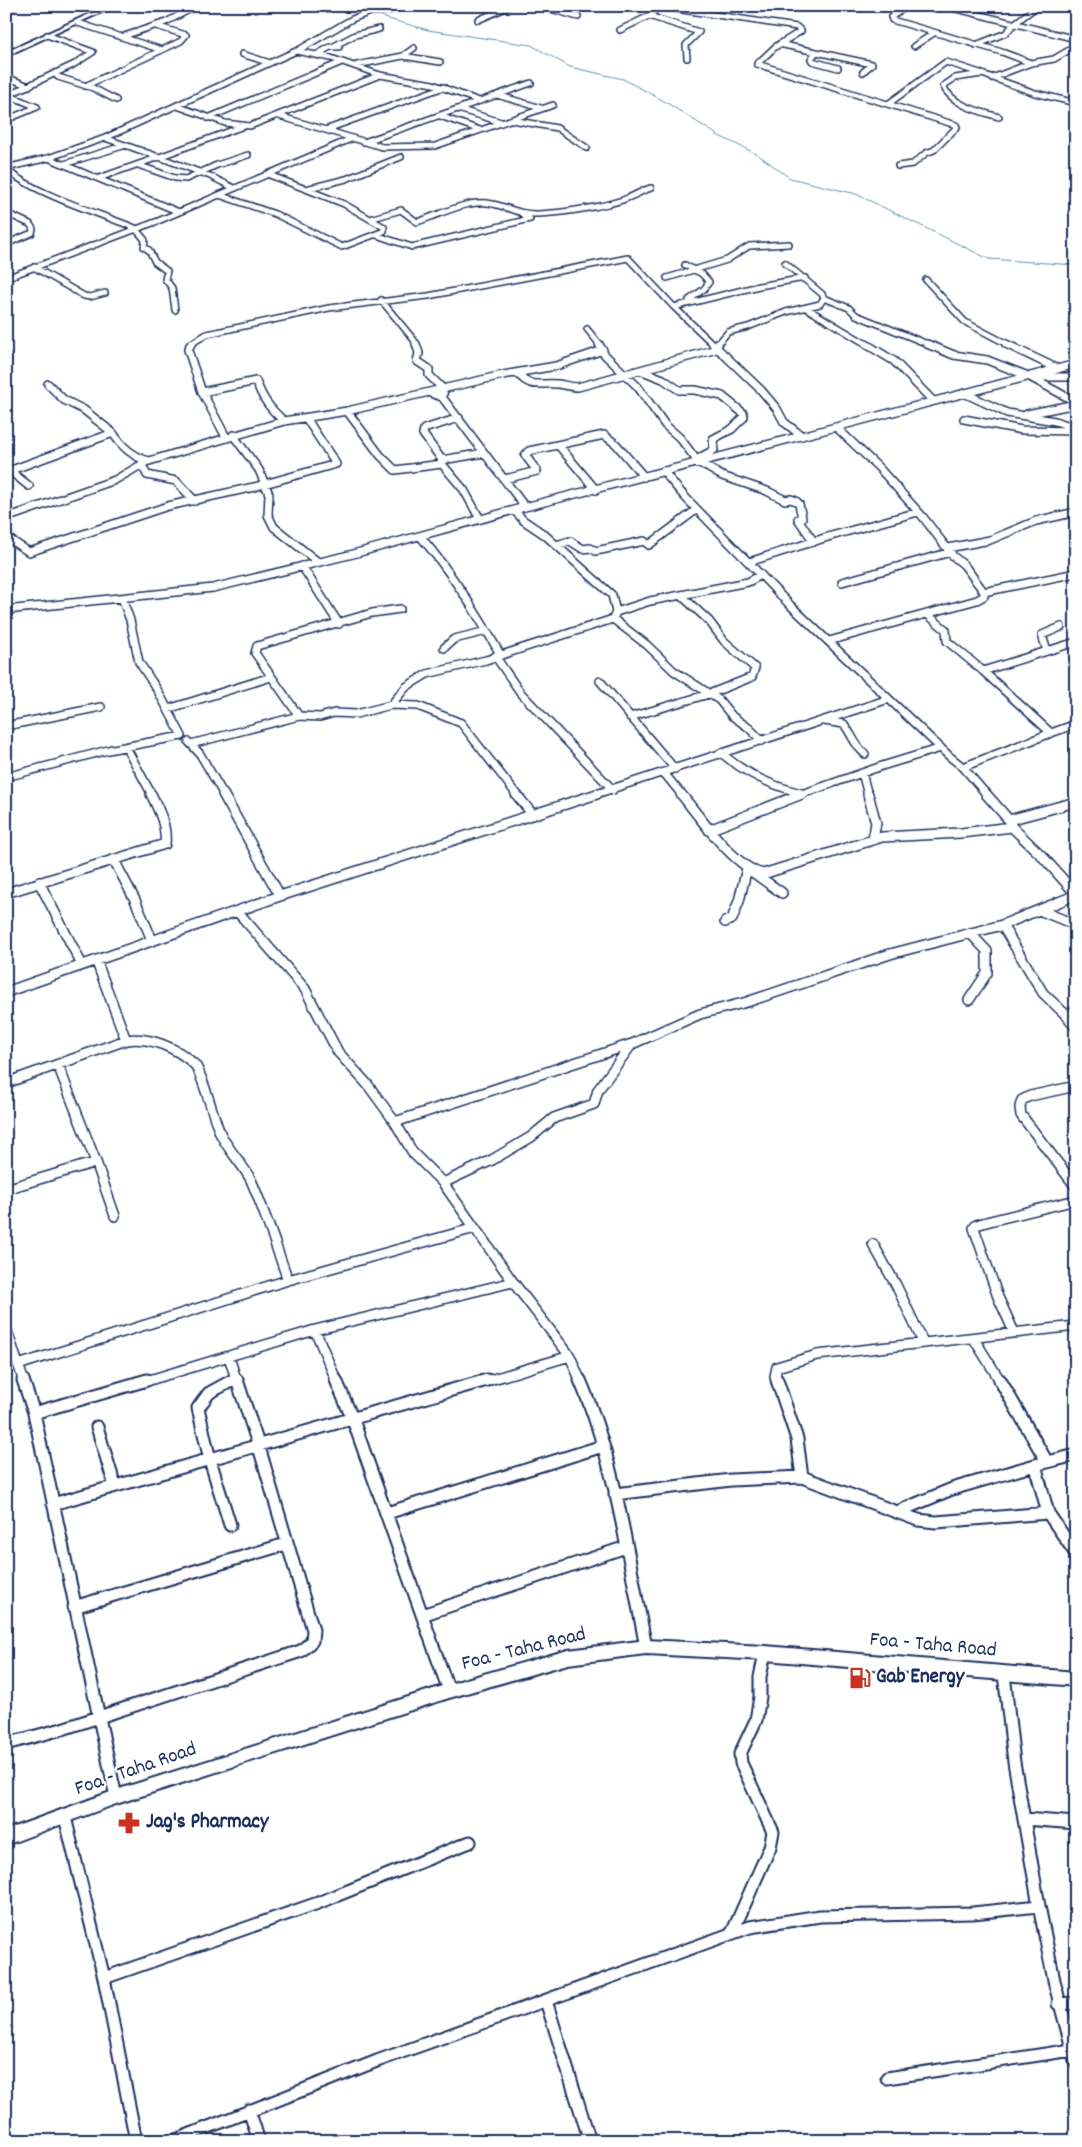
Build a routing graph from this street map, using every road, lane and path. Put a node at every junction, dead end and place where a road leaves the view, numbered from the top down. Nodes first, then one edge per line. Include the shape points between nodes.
1 (15, 6) edge
2 (112, 6) edge
3 (187, 6) edge
4 (404, 6) edge
5 (510, 6) edge
6 (540, 6) edge
7 (646, 6) edge
8 (655, 6) edge
9 (908, 6) edge
10 (945, 6) edge
11 (1038, 6) edge
12 (666, 7) edge
13 (8, 9) dead end
14 (982, 10) dead end
15 (977, 14) junction
16 (649, 16) junction
17 (578, 17) dead end
18 (478, 20) dead end
19 (78, 22) junction
20 (1014, 24) junction
21 (156, 26) junction
22 (379, 29) dead end
23 (620, 30) dead end
24 (934, 33) junction
25 (47, 35) junction
26 (121, 37) junction
27 (1076, 39) edge
28 (779, 44) junction
29 (976, 45) junction
30 (914, 46) dead end
31 (1076, 46) edge
32 (414, 48) dead end
33 (162, 50) junction
34 (296, 51) junction
35 (816, 52) junction
36 (389, 53) dead end
37 (6, 54) edge
38 (242, 54) dead end
39 (316, 55) junction
40 (403, 56) junction
41 (687, 58) dead end
42 (381, 61) junction
43 (342, 62) junction
44 (440, 62) dead end
45 (270, 63) junction
46 (1032, 63) junction
47 (354, 66) junction
48 (838, 68) dead end
49 (863, 72) dead end
50 (55, 74) junction
51 (380, 74) junction
52 (982, 74) junction
53 (6, 77) edge
54 (992, 78) junction
55 (531, 83) dead end
56 (29, 86) junction
57 (85, 86) junction
58 (444, 87) junction
59 (498, 95) junction
60 (7, 96) edge
61 (116, 100) dead end
62 (479, 101) junction
63 (1076, 103) edge
64 (888, 104) junction
65 (177, 106) junction
66 (553, 106) dead end
67 (541, 108) junction
68 (458, 109) junction
69 (279, 116) junction
70 (440, 116) junction
71 (998, 117) dead end
72 (208, 118) junction
73 (6, 120) edge
74 (508, 120) junction
75 (501, 122) junction
76 (243, 126) junction
77 (324, 130) junction
78 (480, 130) junction
79 (106, 138) junction
80 (352, 139) junction
81 (363, 143) junction
82 (126, 145) junction
83 (587, 148) dead end
84 (248, 155) dead end
85 (159, 157) junction
86 (401, 157) dead end
87 (48, 158) junction
88 (64, 164) junction
89 (138, 165) junction
90 (898, 166) dead end
91 (6, 169) edge
92 (199, 174) junction
93 (268, 174) junction
94 (99, 178) junction
95 (234, 188) junction
96 (651, 188) dead end
97 (305, 189) junction
98 (219, 195) junction
99 (179, 212) junction
100 (6, 213) edge
101 (522, 214) junction
102 (373, 218) junction
103 (135, 228) junction
104 (376, 235) junction
105 (6, 244) edge
106 (788, 244) dead end
107 (785, 263) dead end
108 (685, 265) dead end
109 (34, 267) junction
110 (696, 271) junction
111 (6, 278) edge
112 (668, 278) dead end
113 (805, 278) junction
114 (926, 280) dead end
115 (105, 293) dead end
116 (824, 298) junction
117 (381, 300) junction
118 (686, 303) junction
119 (674, 306) junction
120 (806, 308) junction
121 (175, 310) dead end
122 (587, 329) dead end
123 (716, 348) junction
124 (603, 350) junction
125 (6, 355) edge
126 (6, 363) edge
127 (1076, 364) edge
128 (1058, 369) junction
129 (640, 370) junction
130 (517, 373) junction
131 (624, 373) junction
132 (1028, 376) junction
133 (1076, 377) edge
134 (48, 384) dead end
135 (202, 392) junction
136 (443, 393) junction
137 (964, 393) junction
138 (933, 401) junction
139 (1076, 403) edge
140 (347, 411) junction
141 (1016, 416) junction
142 (306, 418) junction
143 (459, 418) junction
144 (964, 419) dead end
145 (284, 421) junction
146 (836, 427) junction
147 (1076, 430) edge
148 (113, 433) junction
149 (230, 436) junction
150 (802, 436) junction
151 (559, 446) junction
152 (484, 453) junction
153 (697, 460) junction
154 (442, 462) junction
155 (145, 463) junction
156 (663, 471) junction
157 (8, 472) edge
158 (644, 477) junction
159 (505, 479) junction
160 (264, 483) junction
161 (29, 486) dead end
162 (596, 490) junction
163 (195, 501) junction
164 (525, 507) junction
165 (514, 510) junction
166 (696, 510) junction
167 (918, 512) junction
168 (1076, 512) edge
169 (6, 518) edge
170 (480, 519) junction
171 (420, 536) junction
172 (6, 537) edge
173 (814, 542) junction
174 (556, 545) junction
175 (949, 550) junction
176 (318, 562) junction
177 (749, 562) junction
178 (302, 566) junction
179 (1076, 573) edge
180 (761, 575) junction
181 (842, 582) dead end
182 (984, 592) junction
183 (682, 596) junction
184 (122, 598) junction
185 (400, 609) dead end
186 (6, 610) edge
187 (927, 614) junction
188 (615, 616) junction
189 (339, 624) junction
190 (1062, 627) dead end
191 (487, 631) junction
192 (829, 641) junction
193 (1076, 642) edge
194 (444, 648) dead end
195 (1047, 651) junction
196 (498, 655) junction
197 (983, 671) junction
198 (272, 677) junction
199 (600, 681) dead end
200 (709, 694) junction
201 (889, 699) junction
202 (391, 705) junction
203 (101, 707) dead end
204 (168, 709) junction
205 (299, 716) junction
206 (630, 717) junction
207 (824, 720) junction
208 (1076, 724) edge
209 (6, 726) edge
210 (1051, 733) junction
211 (182, 736) junction
212 (762, 741) junction
213 (191, 744) junction
214 (126, 747) junction
215 (941, 748) junction
216 (721, 753) junction
217 (865, 754) dead end
218 (963, 767) junction
219 (674, 769) junction
220 (664, 772) junction
221 (862, 773) junction
222 (6, 777) edge
223 (613, 790) junction
224 (801, 793) junction
225 (1076, 802) edge
226 (533, 815) junction
227 (1011, 823) junction
228 (709, 830) junction
229 (873, 839) junction
230 (114, 860) junction
231 (747, 868) junction
232 (39, 882) junction
233 (6, 893) edge
234 (782, 893) dead end
235 (1076, 894) edge
236 (280, 896) junction
237 (1039, 910) junction
238 (237, 911) junction
239 (725, 922) dead end
240 (1002, 925) junction
241 (1076, 925) edge
242 (970, 933) junction
243 (152, 940) junction
244 (96, 960) junction
245 (82, 965) junction
246 (6, 992) edge
247 (969, 1000) dead end
248 (1076, 1011) edge
249 (1066, 1014) junction
250 (1076, 1027) edge
251 (126, 1040) junction
252 (632, 1044) junction
253 (58, 1065) junction
254 (6, 1083) edge
255 (1076, 1086) edge
256 (395, 1122) junction
257 (96, 1162) junction
258 (443, 1183) junction
259 (1076, 1187) edge
260 (6, 1190) edge
261 (1076, 1200) edge
262 (116, 1216) dead end
263 (475, 1228) junction
264 (873, 1244) dead end
265 (288, 1280) junction
266 (513, 1282) junction
267 (1076, 1326) edge
268 (6, 1328) edge
269 (315, 1330) junction
270 (1014, 1332) junction
271 (974, 1339) junction
272 (924, 1342) junction
273 (570, 1356) junction
274 (229, 1357) junction
275 (18, 1365) junction
276 (236, 1379) junction
277 (34, 1412) junction
278 (353, 1420) junction
279 (97, 1427) dead end
280 (603, 1446) junction
281 (259, 1447) junction
282 (1076, 1456) edge
283 (210, 1460) junction
284 (1048, 1462) junction
285 (1035, 1465) junction
286 (802, 1477) junction
287 (115, 1486) junction
288 (615, 1494) junction
289 (53, 1504) junction
290 (897, 1512) junction
291 (387, 1513) junction
292 (1048, 1514) junction
293 (230, 1525) dead end
294 (286, 1544) junction
295 (626, 1547) junction
296 (1076, 1554) edge
297 (74, 1607) junction
298 (422, 1615) junction
299 (646, 1647) junction
300 (765, 1653) junction
301 (1004, 1674) junction
302 (1076, 1679) edge
303 (449, 1691) junction
304 (100, 1715) junction
305 (6, 1744) edge
306 (116, 1797) junction
307 (65, 1817) junction
308 (1024, 1819) junction
309 (1076, 1823) edge
310 (6, 1838) edge
311 (470, 1842) dead end
312 (1039, 1906) junction
313 (732, 1933) junction
314 (104, 1978) junction
315 (546, 2001) junction
316 (1076, 2003) edge
317 (1058, 2004) junction
318 (1072, 2050) junction
319 (1076, 2063) edge
320 (887, 2078) dead end
321 (248, 2110) junction
322 (136, 2141) edge
323 (173, 2141) edge
324 (259, 2141) edge
325 (590, 2141) edge

1 - 13 street
2 - 19 street
3 - 21 street via 193,10
4 - 34 street via 352,18
5 - 18 street
6 - 17 street
7 - 16 street via 656,10
8 - 12 street
9 - 24 street via 892,20
10 - 15 street
11 - 20 street
12 - 28 street via 802,29
14 - 15 street
15 - 20 street
16 - 23 street
16 - 41 street via 699,32 686,45
19 - 25 street
19 - 26 street
20 - 27 street
20 - 29 street via 1001,36
21 - 26 street
21 - 33 street via 186,35 182,41
22 - 39 street via 348,39 337,47 326,48
24 - 29 street
24 - 30 street
25 - 37 street
25 - 50 street via 93,52
26 - 33 street
28 - 35 street
28 - 64 street via 757,64
29 - 46 street
31 - 46 street via 1054,59
32 - 40 street
33 - 57 street
34 - 39 street
34 - 45 street
35 - 48 street via 812,61
35 - 49 street via 872,64
36 - 42 street
38 - 45 street
39 - 43 street
40 - 42 street
40 - 44 street
42 - 47 street
43 - 47 street
43 - 72 street
45 - 65 street
46 - 54 street
47 - 51 street
50 - 56 street
50 - 57 street
51 - 58 street
51 - 69 street
52 - 54 street
52 - 64 street via 946,62
52 - 71 street via 955,78 943,86 944,90 958,101
53 - 56 street
54 - 63 street
55 - 59 street
56 - 60 street
57 - 61 street
58 - 62 street
58 - 77 street
59 - 62 street
59 - 67 street
60 - 73 street via 37,107
62 - 68 street
64 - 90 street via 953,123 957,127 934,150 913,164
65 - 72 street
65 - 79 street
66 - 67 street
67 - 74 street
68 - 70 street
68 - 75 street
69 - 76 street
69 - 77 street
70 - 78 street
70 - 81 street
72 - 76 street
74 - 75 street
74 - 83 street via 557,128
75 - 78 street
76 - 85 street
77 - 80 street
78 - 81 street via 436,146 395,148
79 - 82 street
79 - 87 street
80 - 81 street
80 - 93 street
82 - 85 street
82 - 88 street
84 - 92 street
85 - 89 street
85 - 92 street
86 - 97 street via 346,179
87 - 88 street
87 - 91 street
88 - 94 street
89 - 92 street via 182,179
89 - 94 street
91 - 103 street via 33,186
92 - 95 street
93 - 95 street
93 - 97 street
94 - 99 street
95 - 98 street
96 - 101 street via 630,197 585,208
97 - 102 street
98 - 99 street
98 - 104 street via 274,214 342,247
99 - 103 street
100 - 105 street via 30,224 33,229 32,233
101 - 102 street via 485,202 417,222 401,210
101 - 104 street via 529,220 412,247
102 - 104 street via 385,229
103 - 109 street
103 - 121 street via 145,240 144,246 155,262 167,271 165,279 172,288
106 - 110 street via 749,246 727,260
107 - 113 street
108 - 110 street
109 - 111 street
109 - 115 street via 84,296
110 - 112 street
110 - 118 street via 709,282
113 - 116 street
113 - 118 street
114 - 128 street via 971,326 1036,355
116 - 120 street via 820,304
116 - 132 street via 920,342 954,355 988,360
117 - 119 street via 428,296 628,258
117 - 135 street via 217,332 193,341 188,350
117 - 136 street via 414,340 419,353 417,361 429,369 429,375
118 - 119 street
119 - 123 street
120 - 123 street via 728,332
120 - 138 street via 894,361
122 - 124 street
123 - 129 street
123 - 150 street via 762,390 784,422
124 - 130 street via 556,366
124 - 131 street
125 - 126 street
127 - 128 street
128 - 132 street
129 - 131 street
129 - 153 street via 679,390 722,396 743,413 738,425 713,439 714,450
130 - 131 street via 526,384 535,387 555,384 572,388
130 - 136 street
131 - 153 street
132 - 133 street
132 - 137 street
132 - 139 street
134 - 148 street via 64,400 84,410
135 - 145 street via 256,381 262,397
135 - 149 street
136 - 140 street
136 - 143 street
137 - 138 street
137 - 141 street
138 - 146 street
139 - 141 street
140 - 142 street
140 - 154 street via 395,470
141 - 147 street via 1059,420
142 - 145 street
142 - 160 street via 336,463
143 - 152 street
143 - 154 street via 424,428 422,432
144 - 147 street via 1022,430
145 - 149 street
146 - 150 street
146 - 167 street via 880,468
148 - 155 street via 123,447
148 - 157 street
149 - 155 street via 165,454
149 - 160 street via 260,470
150 - 153 street
151 - 158 street via 608,436
151 - 159 street via 529,451 525,455 537,471
151 - 162 street
152 - 154 street
152 - 159 street
153 - 156 street
153 - 173 street via 722,476 799,504 802,518 798,520
154 - 170 street via 464,490
155 - 163 street via 147,475 176,481
155 - 169 street via 115,480
156 - 158 street
156 - 166 street
157 - 161 street
158 - 162 street
159 - 164 street
160 - 163 street
160 - 176 street via 269,494 268,516 274,527
162 - 164 street
163 - 172 street via 168,506 29,552
164 - 165 street
165 - 170 street
165 - 174 street via 518,517
166 - 174 street via 649,545 644,541 596,551 590,548 583,550 570,541
166 - 177 street
167 - 173 street
167 - 175 street
168 - 175 street via 1036,521 990,540
170 - 171 street
171 - 176 street
171 - 191 street via 445,565
173 - 177 street
174 - 188 street via 612,596
175 - 181 street
175 - 182 street
176 - 178 street
177 - 180 street
178 - 184 street via 213,588
178 - 189 street
179 - 182 street
180 - 183 street via 733,586
180 - 192 street
182 - 187 street via 976,600
183 - 188 street via 650,601
183 - 200 street via 724,641 755,668 752,677
184 - 186 street
184 - 204 street via 139,662
185 - 189 street via 372,613
187 - 192 street
187 - 197 street via 946,630 947,641
188 - 196 street
188 - 200 street via 674,671
189 - 198 street via 257,646 255,653
190 - 195 street via 1042,635
191 - 194 street via 454,638
191 - 196 street
192 - 201 street
193 - 195 street
195 - 197 street
196 - 202 street via 418,678
196 - 223 street via 520,692
197 - 210 street
198 - 204 street
198 - 205 street
199 - 206 street
200 - 206 street
200 - 212 street
201 - 207 street
201 - 215 street
202 - 205 street via 356,714
202 - 226 street via 418,706 461,723
203 - 209 street
204 - 211 street
205 - 213 street
206 - 219 street
207 - 212 street
207 - 217 street via 844,724 852,734 854,744
208 - 210 street
210 - 218 street
211 - 213 street
211 - 214 street
212 - 216 street
213 - 236 street via 200,754
214 - 222 street
214 - 230 street via 153,797 165,826 167,841 161,847
215 - 218 street
215 - 221 street
216 - 219 street
216 - 224 street via 764,784
218 - 227 street
219 - 220 street
220 - 223 street
220 - 228 street
221 - 224 street
221 - 229 street via 876,824
223 - 226 street
224 - 228 street
225 - 227 street
226 - 236 street
227 - 229 street via 961,834
227 - 235 street
228 - 231 street
229 - 231 street via 763,874
230 - 232 street
230 - 243 street
231 - 234 street
231 - 239 street via 732,919
232 - 233 street
232 - 245 street
235 - 237 street
236 - 238 street
237 - 240 street
237 - 241 street
238 - 243 street
238 - 256 street via 305,989 338,1052
240 - 242 street
240 - 249 street via 1043,993
242 - 247 street via 988,951 987,973
242 - 252 street via 890,954 747,1002 700,1014
243 - 244 street
244 - 245 street
244 - 251 street
245 - 246 street
248 - 249 street
249 - 250 street
251 - 253 street
251 - 265 street via 152,1041 176,1051 196,1066 220,1132 251,1181
252 - 256 street
252 - 258 street via 598,1090 594,1104 554,1118 531,1137 492,1160
253 - 254 street
253 - 257 street
255 - 259 street via 1030,1096 1022,1100 1020,1107 1021,1115
256 - 258 street via 413,1153
257 - 260 street
257 - 262 street
258 - 263 street
261 - 270 street via 990,1221 974,1228
263 - 265 street
263 - 266 street
264 - 272 street
265 - 275 street
266 - 269 street
266 - 273 street
267 - 270 street
268 - 275 street
269 - 274 street
269 - 278 street
270 - 271 street
271 - 272 street
271 - 284 street
272 - 286 street via 817,1355 778,1367 776,1376 797,1439
273 - 278 street
273 - 280 street
274 - 276 street
274 - 277 street
275 - 277 street
276 - 281 street
276 - 283 street via 200,1400 198,1408
277 - 289 street
278 - 281 street
278 - 291 street
279 - 287 street
280 - 288 street
280 - 291 street
281 - 283 street
281 - 294 street
282 - 284 street
283 - 287 street
283 - 293 street
284 - 285 street
285 - 290 street via 952,1489
285 - 292 street
286 - 288 street via 731,1480
286 - 290 street
287 - 289 street
288 - 295 street
289 - 297 street
290 - 292 street via 918,1520 936,1522
291 - 298 street
292 - 296 street
294 - 297 street
294 - 304 street via 313,1630 312,1641 307,1646 301,1651
295 - 298 street
295 - 299 street
297 - 304 street
298 - 303 street
299 - 300 street, Foa - Taha Road
299 - 303 street, Foa - Taha Road via 568,1657
300 - 301 street, Foa - Taha Road
300 - 313 street via 756,1720 740,1754 741,1763 773,1832 770,1847
301 - 302 street, Foa - Taha Road
301 - 308 street
303 - 306 street, Foa - Taha Road
304 - 305 street
304 - 306 street
306 - 307 street, Foa - Taha Road
307 - 310 street, Foa - Taha Road
307 - 314 street
308 - 309 street
308 - 312 street
311 - 314 street via 318,1904
312 - 313 street via 973,1913 802,1918
312 - 317 street
313 - 315 street
314 - 322 street
315 - 321 street
315 - 325 street
316 - 317 street
317 - 318 street
318 - 319 street
318 - 320 street
321 - 323 street
321 - 324 street

